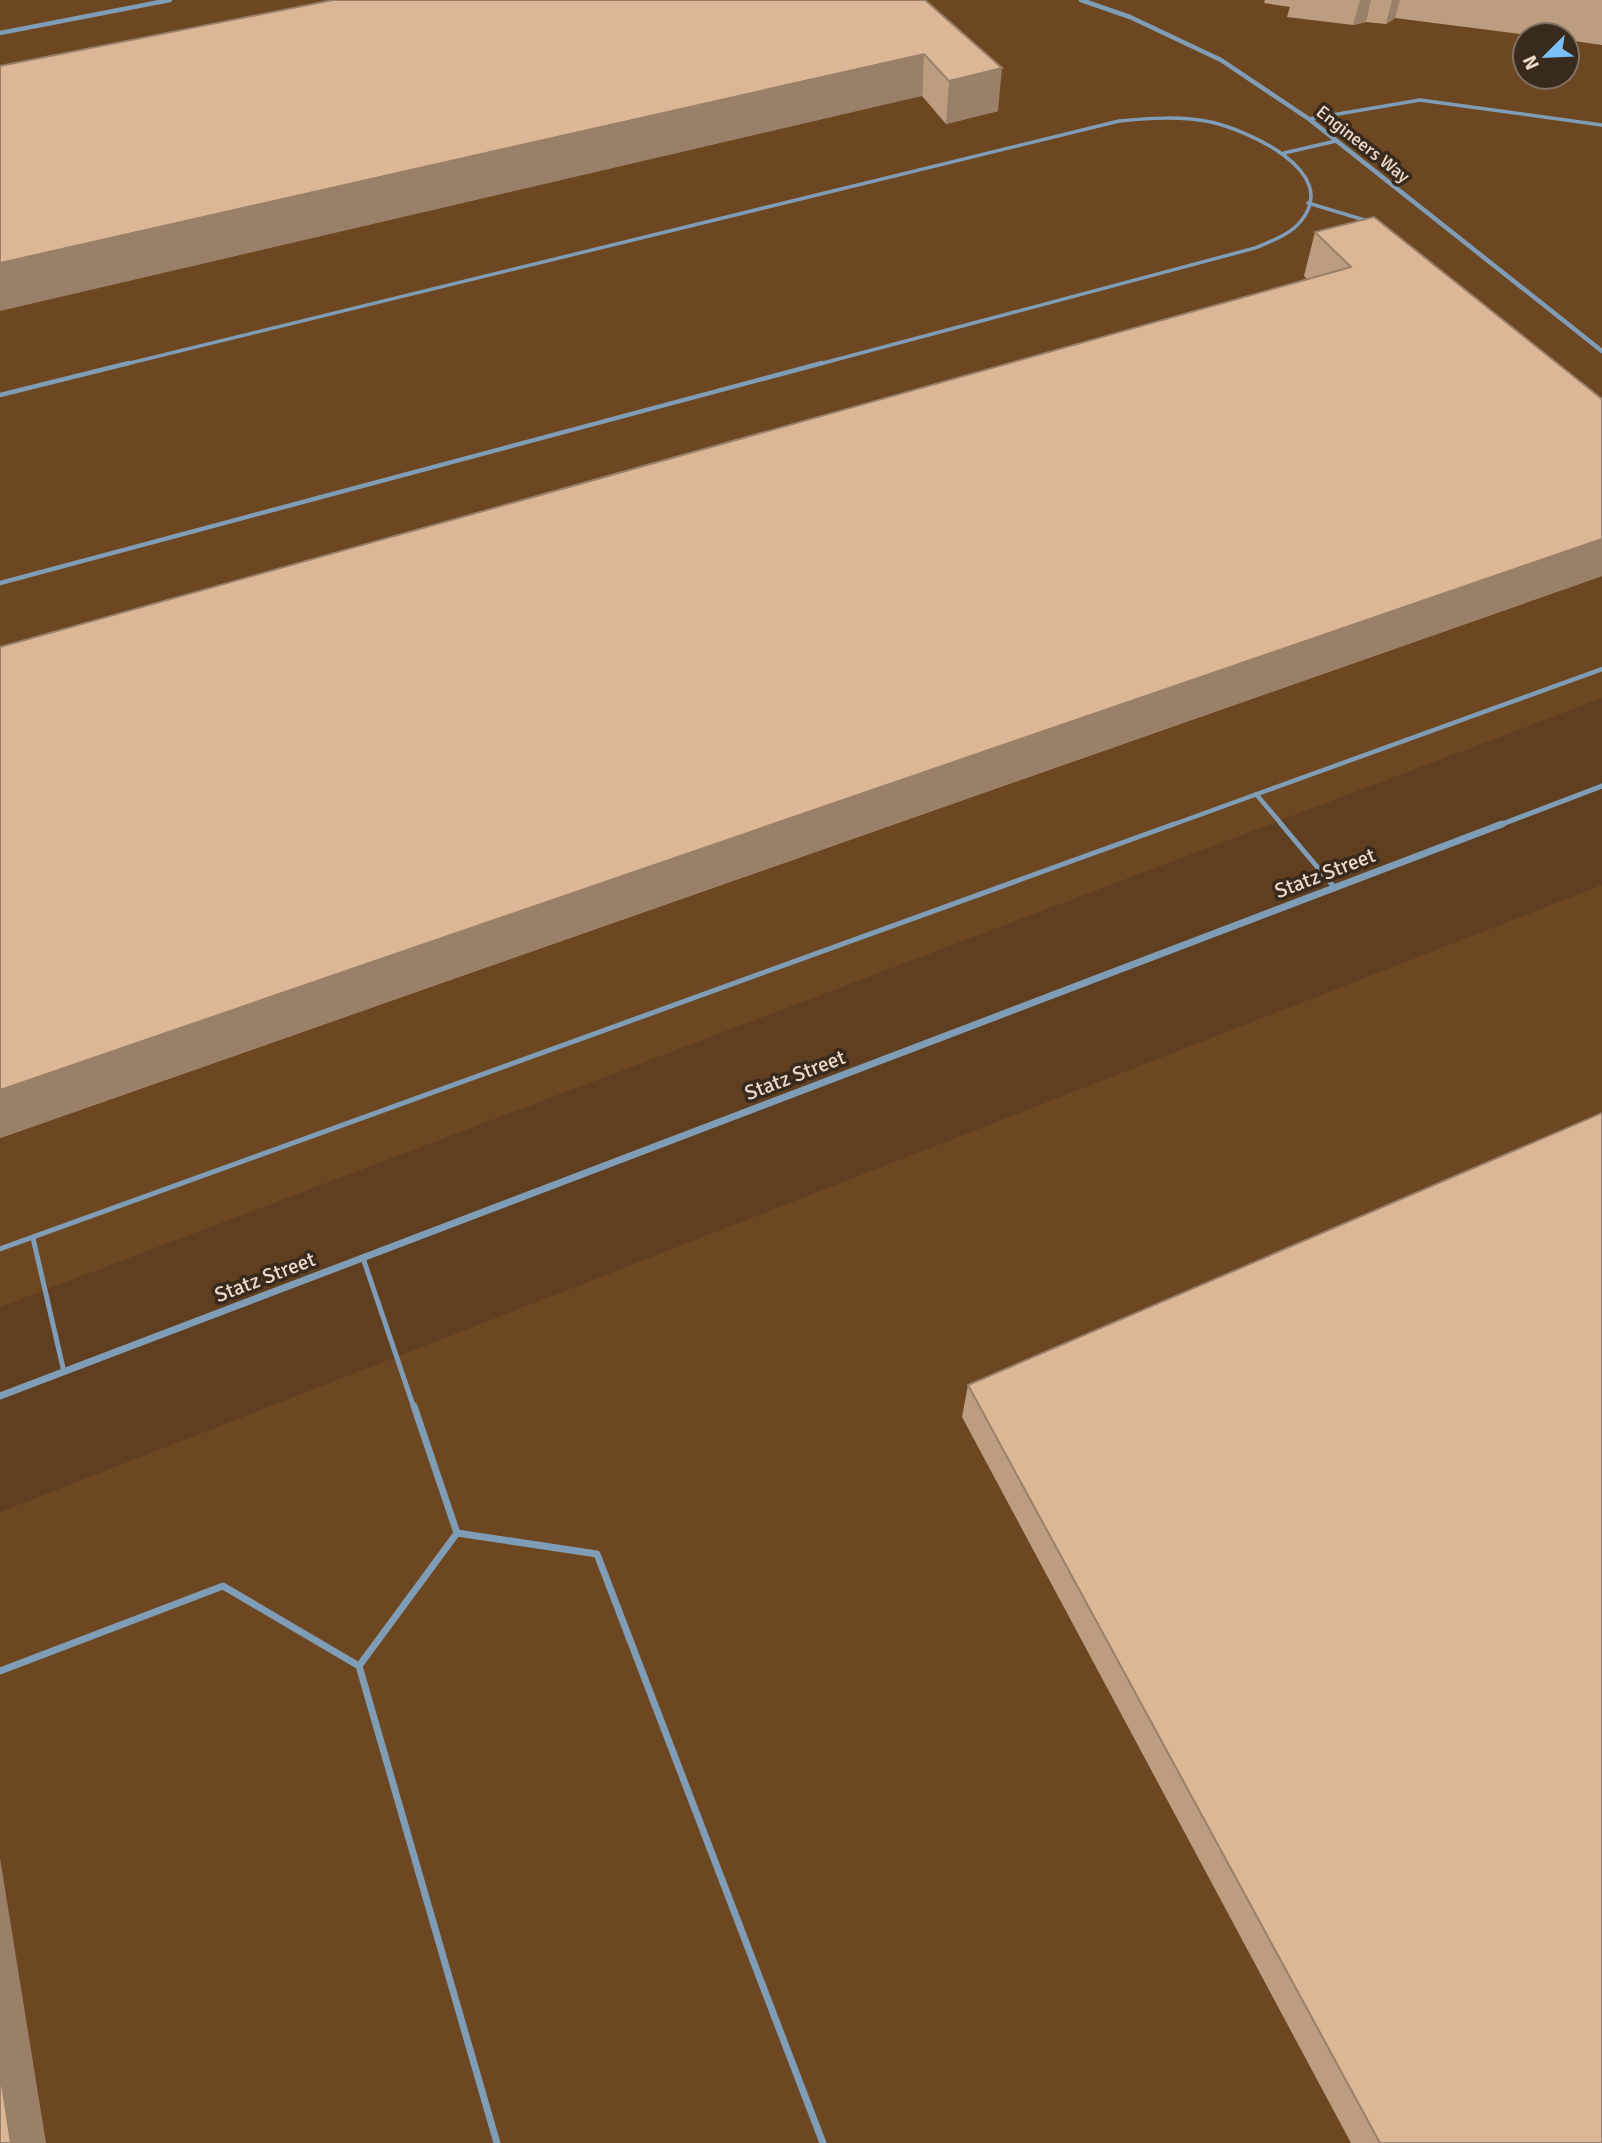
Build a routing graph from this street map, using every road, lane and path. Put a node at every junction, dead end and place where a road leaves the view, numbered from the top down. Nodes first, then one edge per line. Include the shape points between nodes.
1 (170, 0) edge
2 (1081, 0) edge
3 (0, 33) edge
4 (1309, 119) junction
5 (1602, 125) edge
6 (1336, 141) junction
7 (1284, 153) junction
8 (1308, 203) junction
9 (1382, 228) edge
10 (1602, 351) edge
11 (0, 395) edge
12 (0, 583) edge
13 (1602, 668) edge
14 (1602, 786) edge
15 (1256, 794) junction
16 (1335, 888) junction
17 (33, 1238) junction
18 (0, 1250) edge
19 (363, 1258) junction
20 (64, 1372) junction
21 (0, 1396) edge
22 (457, 1533) junction
23 (359, 1666) junction
24 (0, 1671) edge
25 (497, 2143) edge
26 (823, 2143) edge

1 - 3 street
2 - 4 street, Engineers Way via 1130,17 1221,60
4 - 5 lane via 1420,100
4 - 6 street, Engineers Way
6 - 7 lane
6 - 10 street, Engineers Way
7 - 8 lane via 1304,172 1312,191
7 - 11 lane via 1236,130 1200,120 1119,121
8 - 9 lane
8 - 12 lane via 1304,219 1288,233 1255,248
13 - 15 lane
14 - 16 street, Statz Street
15 - 16 lane
15 - 17 lane
16 - 19 street, Statz Street
17 - 18 lane
17 - 20 lane
19 - 20 street, Statz Street
19 - 22 lane
20 - 21 street, Statz Street
22 - 23 lane
22 - 26 lane via 597,1554
23 - 24 lane via 223,1586
23 - 25 lane

